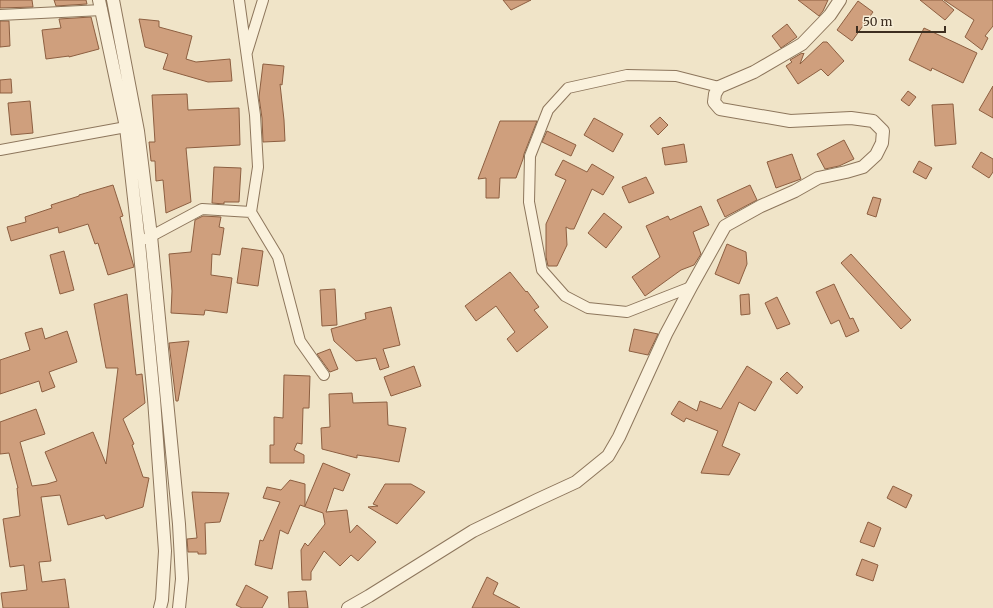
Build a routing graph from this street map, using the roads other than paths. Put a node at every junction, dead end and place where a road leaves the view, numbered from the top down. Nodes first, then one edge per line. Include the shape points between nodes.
1 (113, 0) edge
2 (239, 0) edge
3 (263, 0) edge
4 (840, 0) edge
5 (100, 5) edge
6 (0, 15) edge
7 (246, 56) junction
8 (719, 87) junction
9 (126, 127) junction
10 (0, 150) edge
11 (250, 212) junction
12 (151, 236) junction
13 (139, 243) junction
14 (691, 287) junction
15 (324, 374) dead end
16 (160, 608) edge
17 (179, 608) edge
18 (348, 608) edge

1 - 12 street via 138,131
2 - 7 street
3 - 7 street
4 - 8 street via 830,15 802,44 754,72
5 - 6 street
5 - 9 street
7 - 11 street via 255,115 258,167
8 - 14 street via 714,102 720,109 790,121 851,118 873,121 882,131 882,143 876,155 863,167 818,178 724,226
8 - 14 street via 676,76 627,75 568,88 548,110 530,156 529,202 542,270 565,296 588,308 627,312
9 - 10 street
9 - 13 street
11 - 12 street via 202,209
11 - 15 street via 278,257 300,341
12 - 13 street
12 - 17 street via 179,524 182,579
13 - 16 street via 165,551
14 - 18 street via 608,456 576,482 473,531

